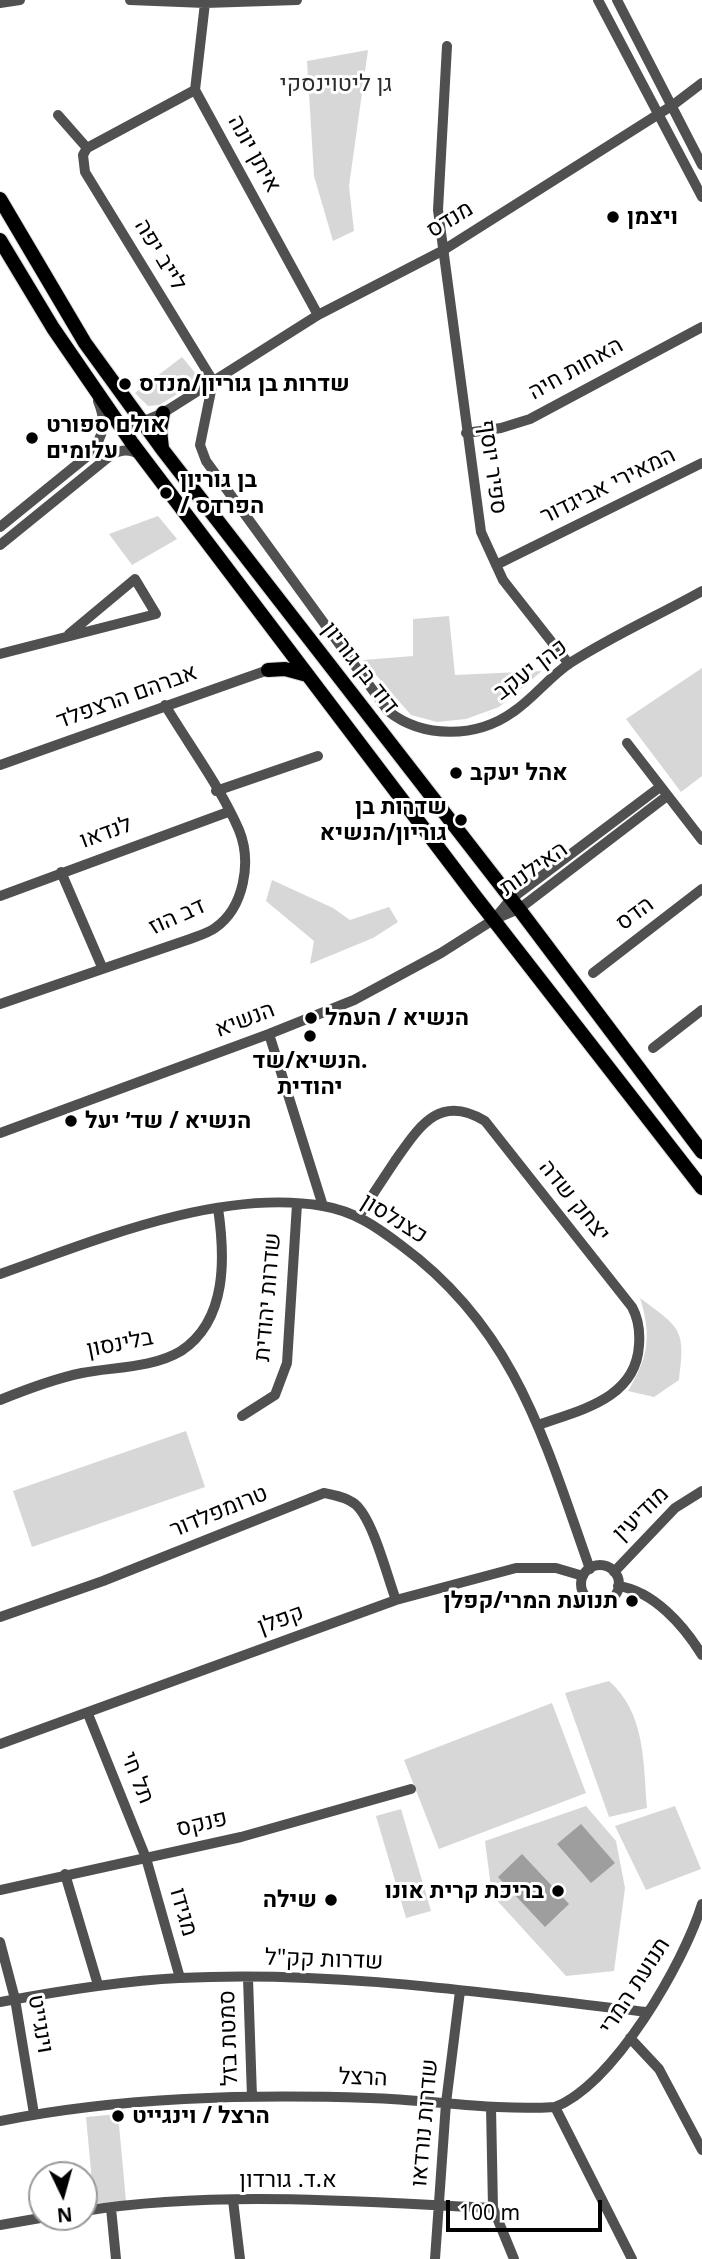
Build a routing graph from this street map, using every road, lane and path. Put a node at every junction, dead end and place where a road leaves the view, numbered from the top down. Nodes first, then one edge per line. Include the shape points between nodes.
1 (20, 0) edge
2 (130, 0) edge
3 (137, 0) edge
4 (297, 0) edge
5 (598, 0) edge
6 (617, 0) edge
7 (231, 1) edge
8 (205, 3) junction
9 (0, 4) edge
10 (447, 46) dead end
11 (702, 83) edge
12 (195, 90) junction
13 (673, 105) junction
14 (659, 114) junction
15 (58, 115) dead end
16 (87, 148) junction
17 (702, 165) edge
18 (702, 197) edge
19 (0, 199) edge
20 (0, 240) edge
21 (442, 251) junction
22 (317, 315) junction
23 (702, 327) edge
24 (213, 381) junction
25 (91, 386) junction
26 (163, 413) junction
27 (143, 422) junction
28 (117, 423) junction
29 (466, 433) junction
30 (162, 449) junction
31 (142, 456) junction
32 (702, 463) edge
33 (0, 527) edge
34 (0, 545) edge
35 (496, 565) junction
36 (702, 591) edge
37 (69, 634) junction
38 (277, 634) junction
39 (0, 654) edge
40 (569, 664) junction
41 (268, 670) junction
42 (308, 676) junction
43 (165, 705) junction
44 (628, 743) dead end
45 (318, 756) dead end
46 (0, 765) edge
47 (216, 791) junction
48 (664, 792) junction
49 (228, 812) junction
50 (702, 840) edge
51 (61, 872) junction
52 (702, 889) edge
53 (0, 896) edge
54 (515, 904) junction
55 (493, 920) junction
56 (102, 967) junction
57 (593, 973) dead end
58 (0, 1004) edge
59 (702, 1010) edge
60 (269, 1034) junction
61 (653, 1048) dead end
62 (0, 1133) edge
63 (702, 1152) edge
64 (702, 1188) edge
65 (296, 1204) junction
66 (323, 1206) junction
67 (218, 1208) junction
68 (359, 1216) junction
69 (0, 1273) edge
70 (0, 1400) edge
71 (242, 1416) dead end
72 (538, 1425) junction
73 (702, 1491) edge
74 (586, 1572) junction
75 (614, 1572) junction
76 (618, 1586) junction
77 (396, 1600) junction
78 (0, 1617) edge
79 (702, 1655) edge
80 (88, 1714) junction
81 (0, 1745) edge
82 (411, 1789) dead end
83 (146, 1858) junction
84 (65, 1874) junction
85 (0, 1890) edge
86 (702, 1904) edge
87 (0, 1942) edge
88 (180, 1978) junction
89 (248, 1978) junction
90 (97, 1985) junction
91 (460, 1991) junction
92 (15, 1999) junction
93 (0, 2002) edge
94 (647, 2012) junction
95 (630, 2038) junction
96 (252, 2097) junction
97 (446, 2103) junction
98 (491, 2107) junction
99 (555, 2107) junction
100 (34, 2114) junction
101 (0, 2120) edge
102 (702, 2150) edge
103 (233, 2200) junction
104 (438, 2205) junction
105 (111, 2208) junction
106 (493, 2208) junction
107 (98, 2209) edge
108 (28, 2220) edge
109 (0, 2225) edge
110 (116, 2259) edge
111 (240, 2259) edge
112 (435, 2259) edge
113 (514, 2259) edge
114 (632, 2259) edge

1 - 9 street
2 - 3 street
3 - 8 street
4 - 7 street
5 - 14 street
6 - 13 street
7 - 8 street
8 - 12 street
10 - 21 street, ספיר יוסף via 438,210
11 - 13 street, מנדס
12 - 16 street
12 - 22 street, איתן יונה
13 - 14 street, מנדס
13 - 17 street
14 - 18 street
14 - 21 street, מנדס
15 - 16 street
16 - 24 street, לייב יפה via 85,172
19 - 27 main road, דוד בן גוריון via 85,343
20 - 25 main road, דוד בן גוריון
21 - 22 street, מנדס
21 - 29 street, ספיר יוסף
22 - 24 street, מנדס
23 - 29 street, האחות חיה via 530,419
24 - 26 street, מנדס
24 - 40 street, כהן יעקב via 200,445 206,461 388,711 414,728 449,732 488,726 513,713
25 - 28 main road, דוד בן גוריון
25 - 33 street via 103,413 105,428 100,440 90,454
26 - 27 street, מנדס
26 - 30 main road
27 - 28 street, מנדס
27 - 30 main road, דוד בן גוריון
28 - 31 main road, דוד בן גוריון
29 - 35 street, ספיר יוסף via 481,532
30 - 54 main road, דוד בן גוריון
31 - 34 street via 132,450 111,455
31 - 38 main road, דוד בן גוריון
32 - 35 street, המאירי אביגדור
35 - 40 street, ספיר יוסף
36 - 40 street, כהן יעקב
37 - 37 street via 94,628 156,614 135,579
37 - 39 street
38 - 41 main road via 278,656
38 - 42 main road, דוד בן גוריון
41 - 42 main road via 291,669
41 - 43 street, אברהם הרצפלד
42 - 55 main road, דוד בן גוריון
43 - 46 street, אברהם הרצפלד
43 - 47 street, דב הוז
44 - 48 street
45 - 47 street
47 - 49 street, דב הוז
48 - 50 street
48 - 54 street, האילנות
49 - 51 street, לנדאו
49 - 56 street, דב הוז via 240,832 246,870 232,910 215,928 190,939
51 - 53 street, לנדאו
51 - 56 street
52 - 57 street, הדס
54 - 55 street, האילנות
54 - 63 main road, דוד בן גוריון
55 - 60 street, הנשיא via 354,1000
55 - 64 main road, דוד בן גוריון
56 - 58 street, דב הוז
59 - 61 street
60 - 62 street, הנשיא
60 - 66 street
65 - 66 street, כצנלסון
65 - 67 street, כצנלסון
65 - 71 street, שדרות יהודית via 287,1363 275,1395
66 - 68 street, כצנלסון
67 - 69 street, כצנלסון via 152,1222
67 - 70 street, בלינסון via 224,1256 218,1290 211,1314 183,1349 150,1363 47,1381
68 - 72 street, כצנלסון via 419,1258 459,1297 494,1339
68 - 72 street, יצחק שדה via 421,1125 440,1113 454,1111 485,1121 632,1307 640,1333 634,1367 615,1393
72 - 74 street, כצנלסון
73 - 75 street, מודיעין via 676,1508
74 - 75 street via 605,1567
74 - 76 street via 581,1586 584,1595 597,1603 614,1597
74 - 77 street, קפלן via 516,1568
75 - 76 street
76 - 79 street via 659,1606 684,1629
77 - 78 street, טרומפלדור via 364,1516 355,1504 324,1493
77 - 80 street, קפלן
80 - 81 street, קפלן
80 - 83 street, תל חי
82 - 83 street, פנקס via 241,1837
83 - 84 street, פנקס
83 - 88 street, מגידו
84 - 85 street, פנקס
84 - 90 street
86 - 94 street, תנועת המרי via 693,1934
87 - 92 street, וינגייט
88 - 89 street, שדרות קק"ל
88 - 90 street, שדרות קק"ל
89 - 91 street, שדרות קק"ל via 365,1981
89 - 96 street, סמטת בזל
90 - 92 street, שדרות קק"ל
91 - 94 street, שדרות קק"ל
91 - 97 street, שדרות נורדאו
92 - 93 street, שדרות קק"ל
92 - 100 street, וינגייט
94 - 95 street, תנועת המרי
95 - 99 street, תנועת המרי via 575,2098
95 - 102 street via 659,2069
96 - 97 street, הרצל
96 - 100 street, הרצל
97 - 98 street, הרצל
97 - 104 street, שדרות נורדאו
98 - 99 street, הרצל
98 - 106 street
99 - 114 street
100 - 101 street, הרצל
103 - 104 street, א.ד. גורדון
103 - 105 street, א.ד. גורדון
103 - 111 street
104 - 106 street, א.ד. גורדון
104 - 112 street, שדרות נורדאו
105 - 107 street, א.ד. גורדון
105 - 110 street
106 - 113 street
108 - 109 street

